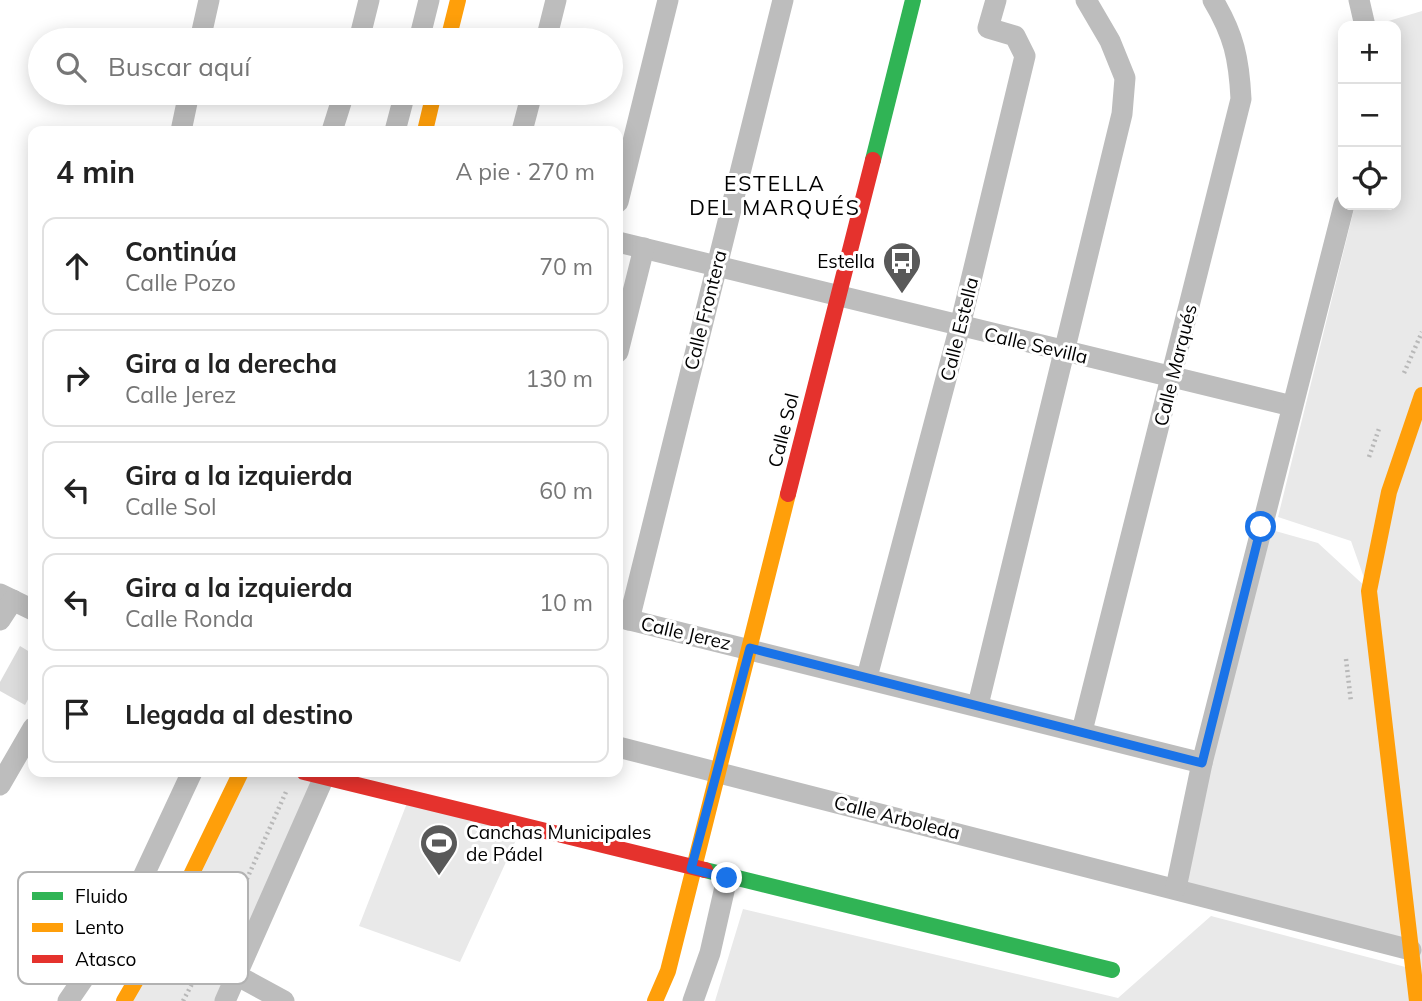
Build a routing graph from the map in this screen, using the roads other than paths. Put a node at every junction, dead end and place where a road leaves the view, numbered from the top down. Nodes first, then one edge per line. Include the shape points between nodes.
1 (209, 0) edge
2 (369, 0) edge
3 (429, 0) edge
4 (458, 0) edge
5 (556, 0) edge
6 (668, 0) edge
7 (783, 0) edge
8 (913, 0) edge
9 (996, 0) edge
10 (1086, 0) edge
11 (1213, 0) edge
12 (1359, 0) edge
13 (1364, 21) edge
14 (203, 28) edge
15 (362, 28) edge
16 (421, 28) edge
17 (451, 28) edge
18 (549, 28) edge
19 (186, 105) edge
20 (340, 105) edge
21 (402, 105) edge
22 (431, 105) edge
23 (529, 105) edge
24 (182, 126) edge
25 (334, 126) edge
26 (396, 126) edge
27 (426, 126) edge
28 (524, 126) edge
29 (623, 182) edge
30 (1342, 210) edge
31 (623, 243) edge
32 (644, 248) junction
33 (715, 267) junction
34 (838, 297) junction
35 (960, 326) junction
36 (623, 332) edge
37 (1066, 352) junction
38 (1173, 377) junction
39 (1422, 395) edge
40 (1292, 406) junction
41 (7, 597) edge
42 (28, 608) edge
43 (623, 618) edge
44 (0, 620) edge
45 (750, 648) junction
46 (867, 677) junction
47 (978, 705) junction
48 (1082, 731) junction
49 (28, 737) edge
50 (623, 748) edge
51 (1202, 763) junction
52 (716, 772) junction
53 (190, 777) edge
54 (238, 777) edge
55 (313, 777) edge
56 (326, 777) edge
57 (0, 785) edge
58 (691, 869) junction
59 (145, 872) edge
60 (192, 872) edge
61 (727, 878) junction
62 (1176, 888) junction
63 (248, 949) edge
64 (1411, 950) junction
65 (1112, 971) dead end
66 (248, 981) edge
67 (80, 984) edge
68 (134, 984) edge
69 (234, 984) edge
70 (68, 1001) edge
71 (124, 1001) edge
72 (225, 1001) edge
73 (284, 1001) edge
74 (655, 1001) edge
75 (694, 1001) edge
76 (1417, 1001) edge

1 - 14 street
2 - 15 street
3 - 16 street
4 - 17 street
5 - 18 street
6 - 29 street
7 - 33 street, Calle Frontera
8 - 34 street, Calle Sol
9 - 35 street, Calle Estella via 988,28 1015,36 1026,57
10 - 37 street via 1111,41 1125,78 1122,114
11 - 38 street, Calle Marqués via 1229,26 1239,61 1241,99
12 - 13 street
19 - 24 street
20 - 25 street
21 - 26 street
22 - 27 street
23 - 28 street
30 - 40 street
31 - 32 street, Calle Sevilla
32 - 33 street, Calle Sevilla
32 - 36 street
33 - 34 street, Calle Sevilla
33 - 43 street, Calle Frontera
34 - 35 street, Calle Sevilla
34 - 45 street, Calle Sol
35 - 37 street, Calle Sevilla
35 - 46 street, Calle Estella
37 - 38 street, Calle Sevilla
37 - 47 street
38 - 40 street, Calle Sevilla
38 - 48 street, Calle Marqués
39 - 64 street via 1389,492 1369,591
40 - 51 street
41 - 42 street
41 - 44 street
43 - 45 street, Calle Jerez
45 - 46 street, Calle Jerez
45 - 52 street, Calle Sol
46 - 47 street, Calle Jerez
47 - 48 street, Calle Jerez
48 - 51 street, Calle Jerez
49 - 57 street
50 - 52 street, Calle Arboleda
51 - 62 street
52 - 58 street, Calle Sol
52 - 62 street, Calle Arboleda
53 - 59 street
54 - 60 street
55 - 63 street
56 - 58 street
58 - 61 street
58 - 74 street, Calle Sol via 668,971
61 - 65 street
61 - 75 street
62 - 64 street, Calle Arboleda
64 - 76 street
66 - 73 street
67 - 70 street
68 - 71 street
69 - 72 street

